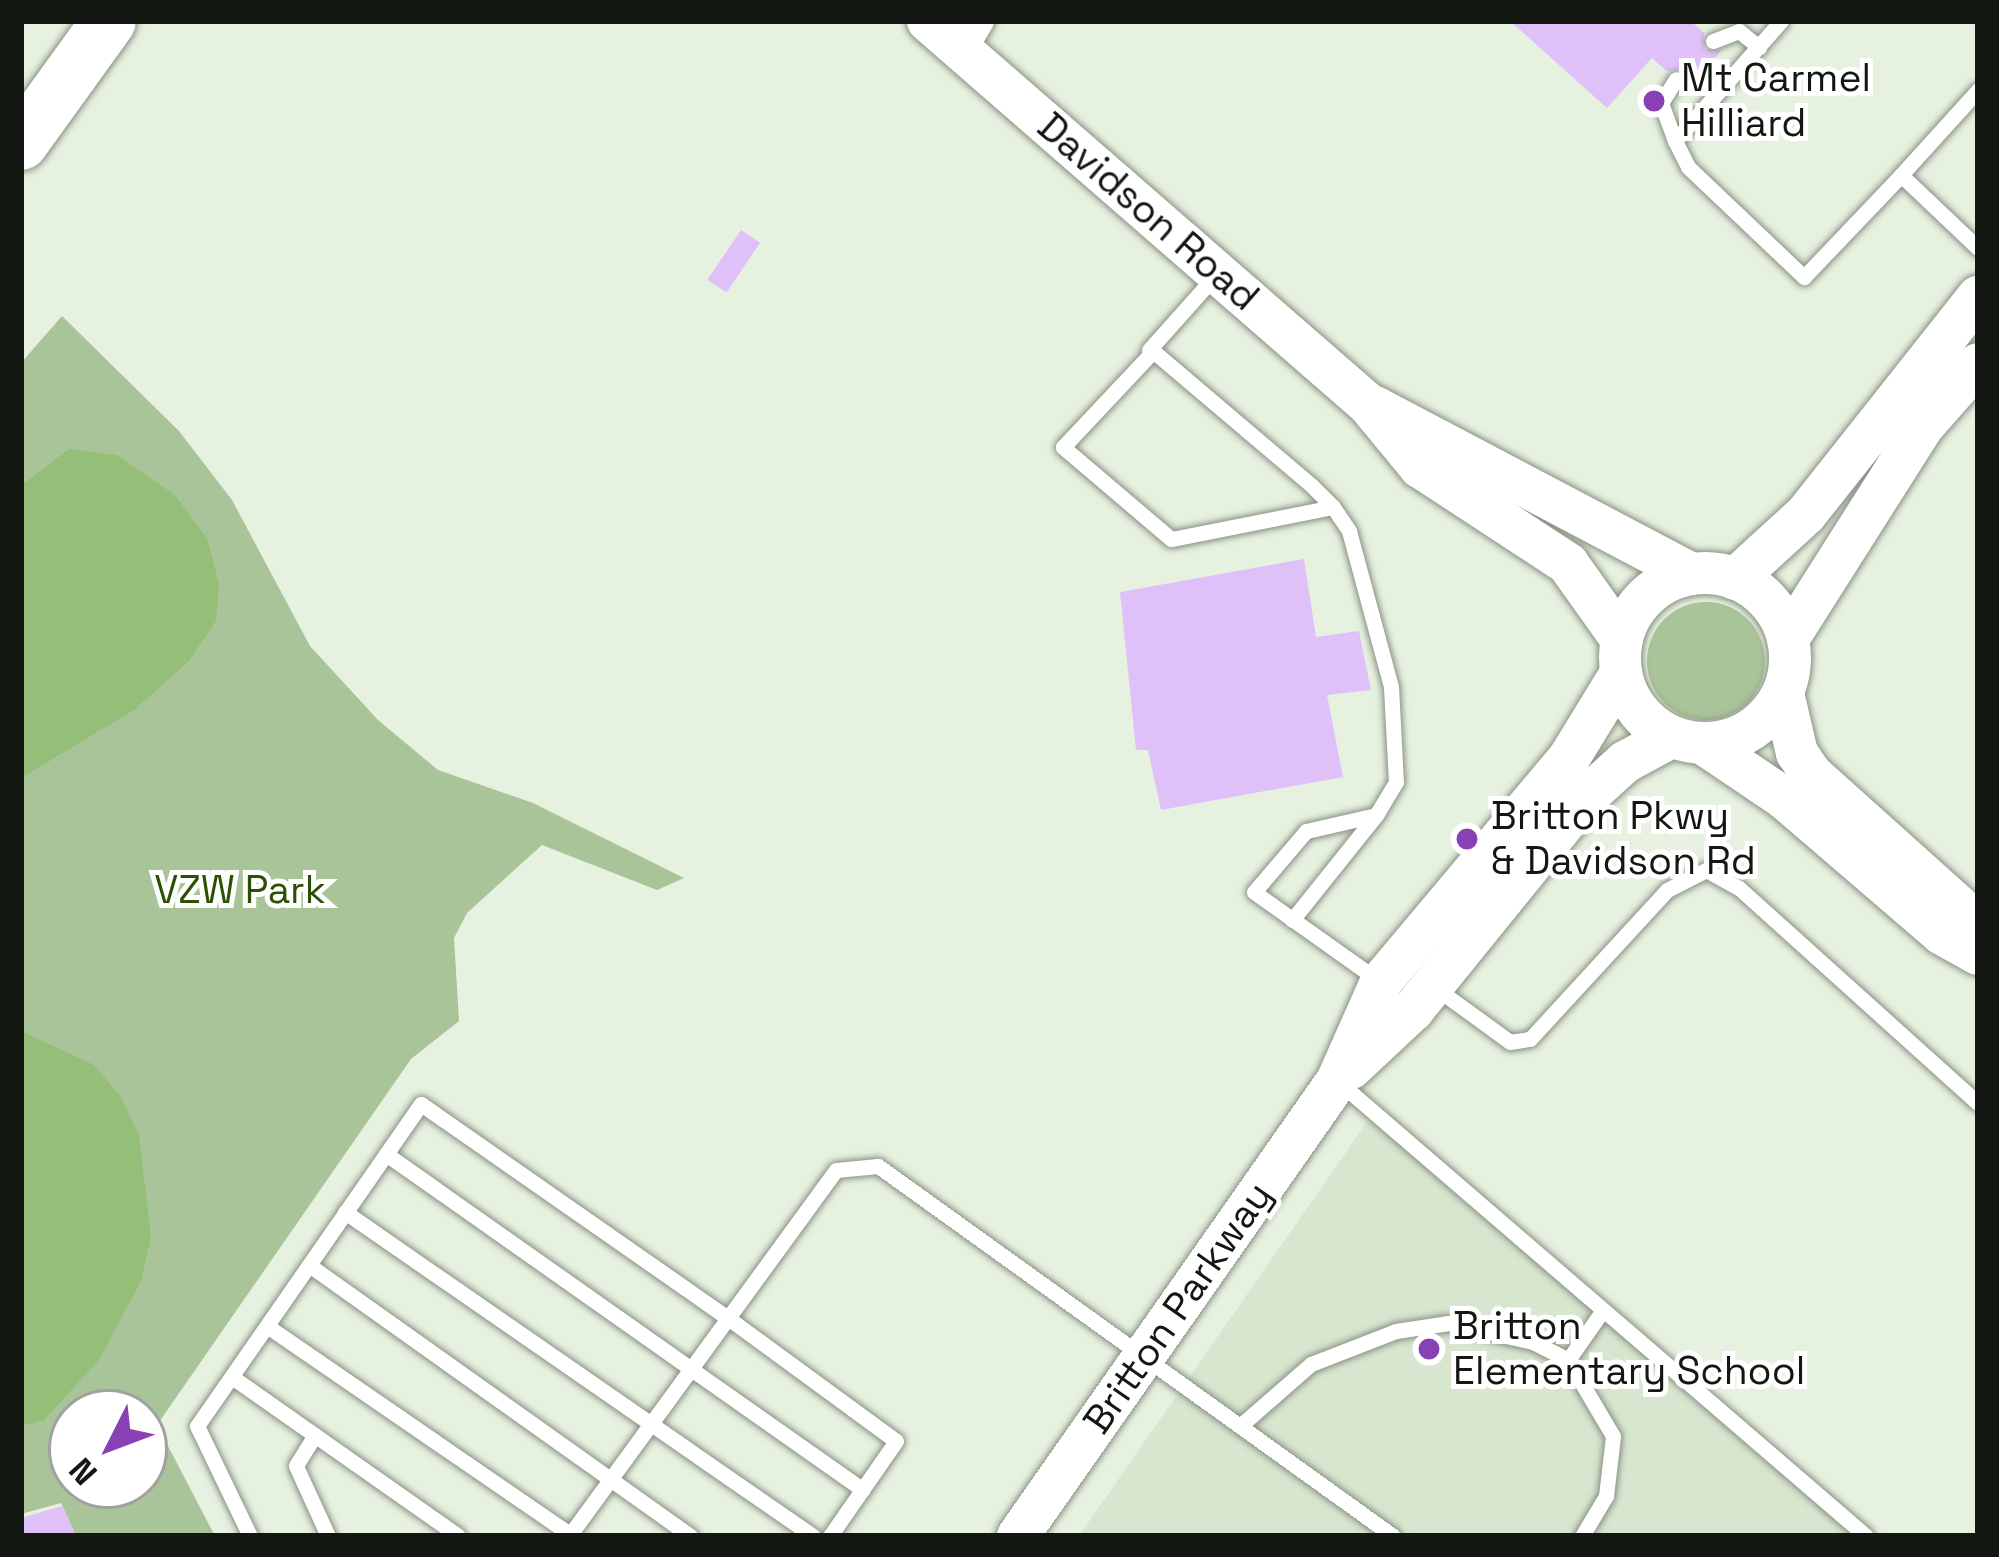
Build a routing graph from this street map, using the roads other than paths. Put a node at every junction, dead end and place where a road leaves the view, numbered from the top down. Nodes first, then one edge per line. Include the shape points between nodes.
1 (110, 21) edge
2 (928, 21) edge
3 (1781, 21) edge
4 (970, 35) edge
5 (1713, 41) dead end
6 (1759, 47) junction
7 (1676, 79) dead end
8 (1978, 90) edge
9 (1675, 141) junction
10 (21, 143) edge
11 (1901, 175) junction
12 (1978, 248) edge
13 (1218, 272) junction
14 (1978, 297) edge
15 (1149, 350) junction
16 (1978, 364) edge
17 (1367, 404) junction
18 (1333, 507) junction
19 (1692, 574) junction
20 (1735, 579) junction
21 (1788, 639) junction
22 (1621, 657) junction
23 (1784, 693) junction
24 (1688, 740) junction
25 (1376, 815) junction
26 (1292, 920) junction
27 (1978, 935) edge
28 (1978, 954) edge
29 (1381, 982) junction
30 (1432, 986) junction
31 (1337, 1081) junction
32 (1978, 1103) edge
33 (386, 1154) junction
34 (346, 1212) junction
35 (309, 1265) junction
36 (1603, 1310) junction
37 (728, 1318) junction
38 (267, 1326) junction
39 (1143, 1358) junction
40 (1568, 1360) junction
41 (687, 1365) junction
42 (232, 1377) junction
43 (646, 1423) junction
44 (1241, 1425) junction
45 (315, 1435) junction
46 (611, 1479) junction
47 (862, 1490) junction
48 (571, 1535) edge
49 (250, 1536) edge
50 (328, 1536) edge
51 (458, 1536) edge
52 (691, 1536) edge
53 (813, 1536) edge
54 (830, 1536) edge
55 (1018, 1536) edge
56 (1394, 1536) edge
57 (1582, 1536) edge
58 (1866, 1536) edge

1 - 10 highway
2 - 4 main road, Davidson Road
3 - 6 lane
4 - 13 main road, Davidson Road
5 - 6 lane via 1739,31
6 - 9 lane
7 - 9 lane via 1661,103
8 - 11 lane
9 - 11 lane via 1688,167 1804,277
11 - 12 lane
13 - 15 lane
13 - 17 main road, Davidson Road
14 - 20 main road via 1806,514
15 - 18 lane
15 - 18 lane via 1064,453 1171,539
16 - 21 main road via 1924,424
17 - 19 main road, Davidson Road
17 - 22 main road, Davidson Road via 1420,467 1568,564
18 - 25 lane via 1349,531 1391,687 1396,782
19 - 20 main road
19 - 22 main road via 1639,604
20 - 21 main road via 1759,592
21 - 23 main road
22 - 24 main road via 1630,700
22 - 29 main road, Britton Parkway via 1568,758
23 - 24 main road via 1752,730
23 - 27 main road via 1797,753 1830,798 1958,906
24 - 28 main road via 1784,798 1942,934
24 - 30 main road, Britton Parkway via 1625,762 1582,801
25 - 26 lane
25 - 26 lane via 1306,831 1254,890
26 - 29 lane
29 - 31 main road, Britton Parkway
30 - 31 main road, Britton Parkway
30 - 32 lane via 1510,1042 1530,1039 1666,890 1706,870 1739,888
31 - 36 lane
31 - 39 main road, Britton Parkway
33 - 34 lane
33 - 37 lane via 421,1104
33 - 41 lane
34 - 35 lane
34 - 43 lane
35 - 38 lane
35 - 46 lane
36 - 40 lane
36 - 58 lane
37 - 39 lane via 836,1170 878,1166
37 - 41 lane
37 - 47 lane via 896,1441
38 - 42 lane
38 - 48 lane
39 - 44 lane
39 - 55 main road, Britton Parkway
40 - 44 lane via 1533,1342 1448,1323 1396,1331 1311,1364
40 - 57 lane via 1613,1436 1606,1496
41 - 43 lane
41 - 47 lane
42 - 45 lane
42 - 49 lane via 197,1426
43 - 46 lane
43 - 53 lane
44 - 56 lane
45 - 50 lane via 296,1466
45 - 51 lane
46 - 48 lane
46 - 52 lane
47 - 54 lane

